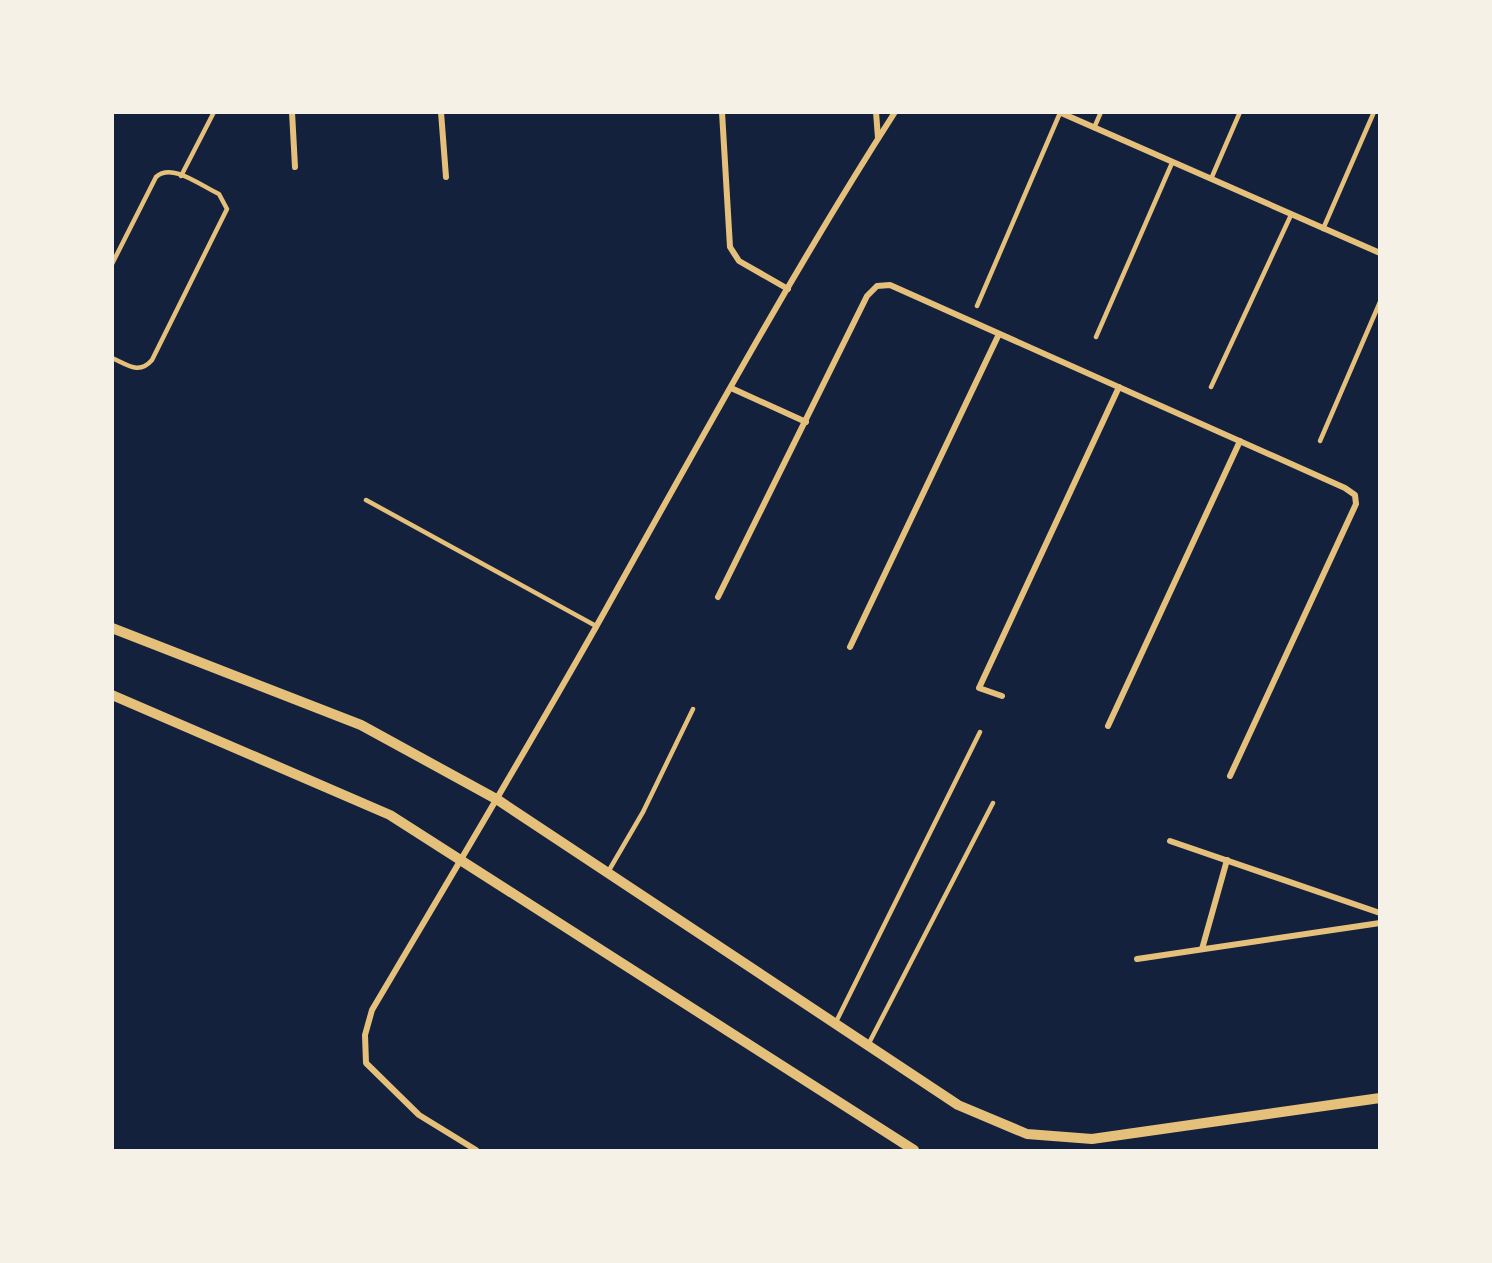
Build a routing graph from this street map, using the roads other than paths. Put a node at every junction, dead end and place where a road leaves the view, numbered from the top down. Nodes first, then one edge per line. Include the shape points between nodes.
1 (214, 112) edge
2 (292, 112) edge
3 (441, 112) edge
4 (722, 112) edge
5 (876, 112) edge
6 (895, 112) edge
7 (1101, 112) edge
8 (1240, 112) edge
9 (1374, 112) edge
10 (1060, 113) edge
11 (1094, 128) junction
12 (878, 138) junction
13 (1172, 163) junction
14 (295, 167) dead end
15 (182, 176) junction
16 (446, 177) dead end
17 (1211, 179) junction
18 (1291, 214) junction
19 (1323, 229) junction
20 (1380, 254) edge
21 (112, 264) edge
22 (788, 289) junction
23 (1380, 302) edge
24 (977, 306) dead end
25 (999, 334) junction
26 (1096, 337) dead end
27 (112, 358) edge
28 (1119, 387) junction
29 (1211, 387) dead end
30 (730, 388) junction
31 (806, 422) junction
32 (1240, 441) junction
33 (1320, 441) dead end
34 (366, 500) dead end
35 (718, 597) dead end
36 (596, 626) junction
37 (112, 628) edge
38 (850, 647) dead end
39 (112, 695) edge
40 (1002, 696) dead end
41 (693, 709) dead end
42 (1108, 726) dead end
43 (980, 732) dead end
44 (1230, 776) dead end
45 (498, 800) junction
46 (993, 803) dead end
47 (1170, 841) dead end
48 (461, 860) junction
49 (1227, 860) junction
50 (609, 872) junction
51 (1380, 913) edge
52 (1380, 923) edge
53 (1202, 949) junction
54 (1137, 959) dead end
55 (836, 1024) junction
56 (868, 1045) junction
57 (1380, 1098) edge
58 (476, 1150) edge
59 (914, 1150) edge

1 - 15 lane
2 - 14 street
3 - 16 street
4 - 22 street via 730,247 739,261
5 - 12 street
6 - 12 street
7 - 11 lane
8 - 17 lane
9 - 19 lane
10 - 11 street
10 - 24 lane
11 - 13 street
12 - 22 street
13 - 17 street
13 - 26 lane
15 - 21 lane via 171,170 156,177
15 - 27 lane via 219,194 227,209 153,360 136,369
17 - 18 street
18 - 19 street
18 - 29 lane
19 - 20 street
22 - 30 street
23 - 33 lane
25 - 28 street
25 - 31 street via 890,285 877,286 867,296
25 - 38 street
28 - 32 street
28 - 40 street via 979,688
30 - 31 street
30 - 36 street
31 - 35 street
32 - 42 street
32 - 44 street via 1345,488 1355,495 1356,504
34 - 36 lane
36 - 45 street
37 - 45 street via 361,726
39 - 48 street via 390,815
41 - 50 lane
43 - 55 lane
45 - 48 street
45 - 50 street
46 - 56 lane
47 - 49 street
48 - 58 street via 372,1010 365,1035 366,1063 419,1115
48 - 59 street
49 - 51 street
49 - 53 street
50 - 55 street
52 - 53 street
53 - 54 street
55 - 56 street
56 - 57 street via 958,1105 1027,1134 1092,1139

